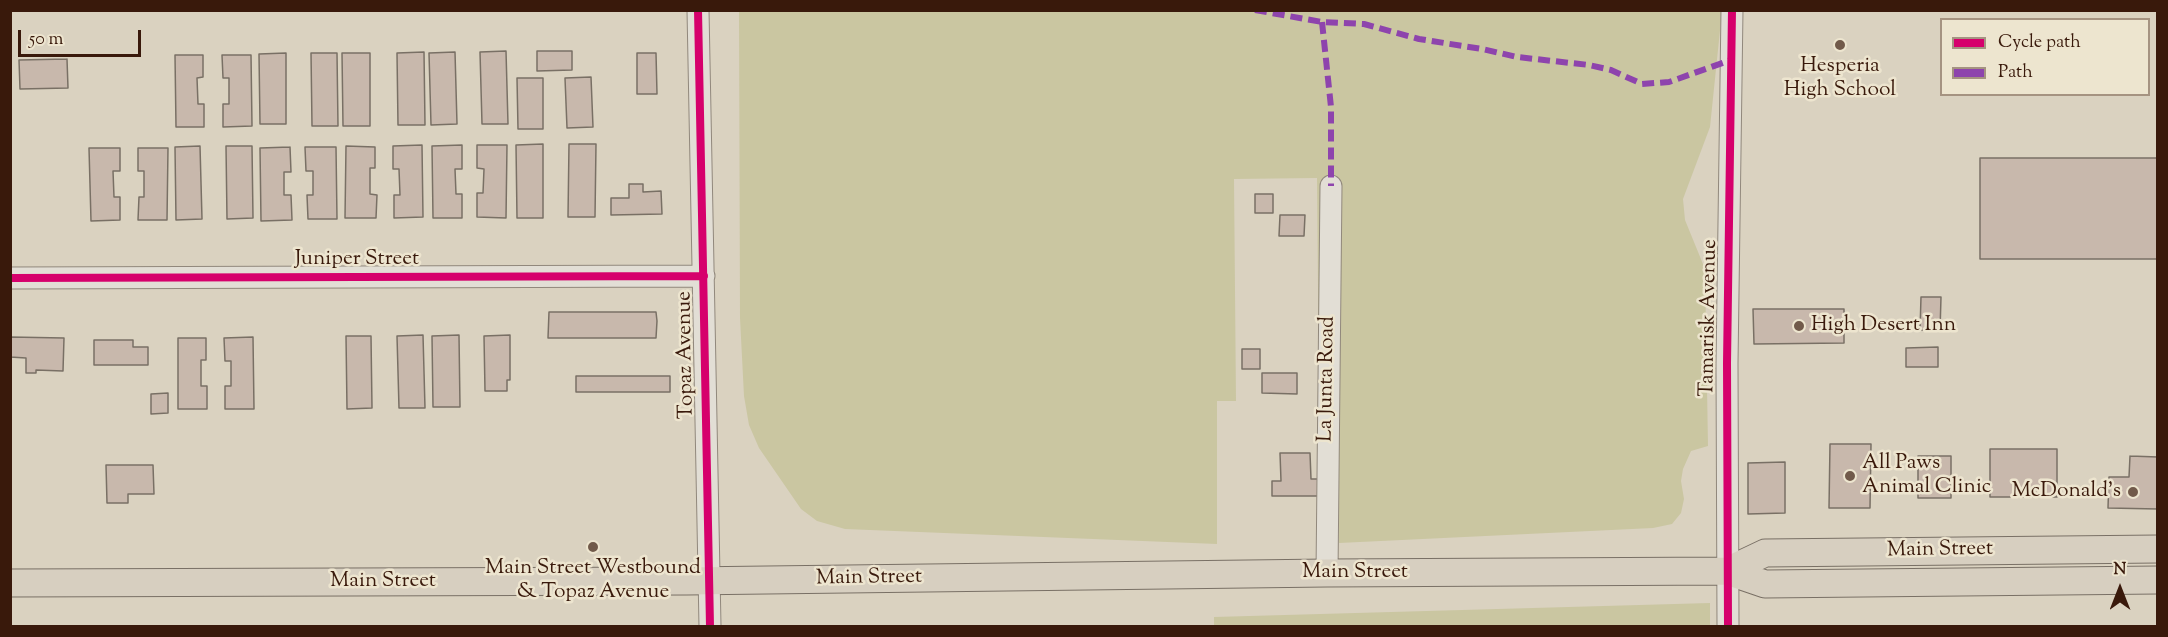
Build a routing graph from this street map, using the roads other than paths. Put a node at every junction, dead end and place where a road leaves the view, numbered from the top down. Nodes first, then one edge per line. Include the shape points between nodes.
1 (699, 10) edge
2 (1732, 10) edge
3 (1331, 186) dead end
4 (704, 276) junction
5 (10, 278) edge
6 (2157, 549) edge
7 (2157, 569) edge
8 (1727, 571) junction
9 (1328, 573) junction
10 (2157, 580) edge
11 (710, 581) junction
12 (2110, 581) junction
13 (10, 583) edge
14 (710, 627) edge
15 (1728, 627) edge

1 - 4 street, Topaz Avenue
2 - 8 street, Tamarisk Avenue
3 - 9 street, La Junta Road
4 - 5 street, Juniper Street
4 - 11 street, Topaz Avenue
6 - 8 main road, Main Street via 1765,553
7 - 12 main road via 2123,570
8 - 9 main road, Main Street
8 - 12 main road, Main Street via 1766,584
8 - 15 street, Tamarisk Avenue
9 - 11 main road, Main Street
10 - 12 main road, Main Street
11 - 13 main road, Main Street
11 - 14 street, Topaz Avenue

